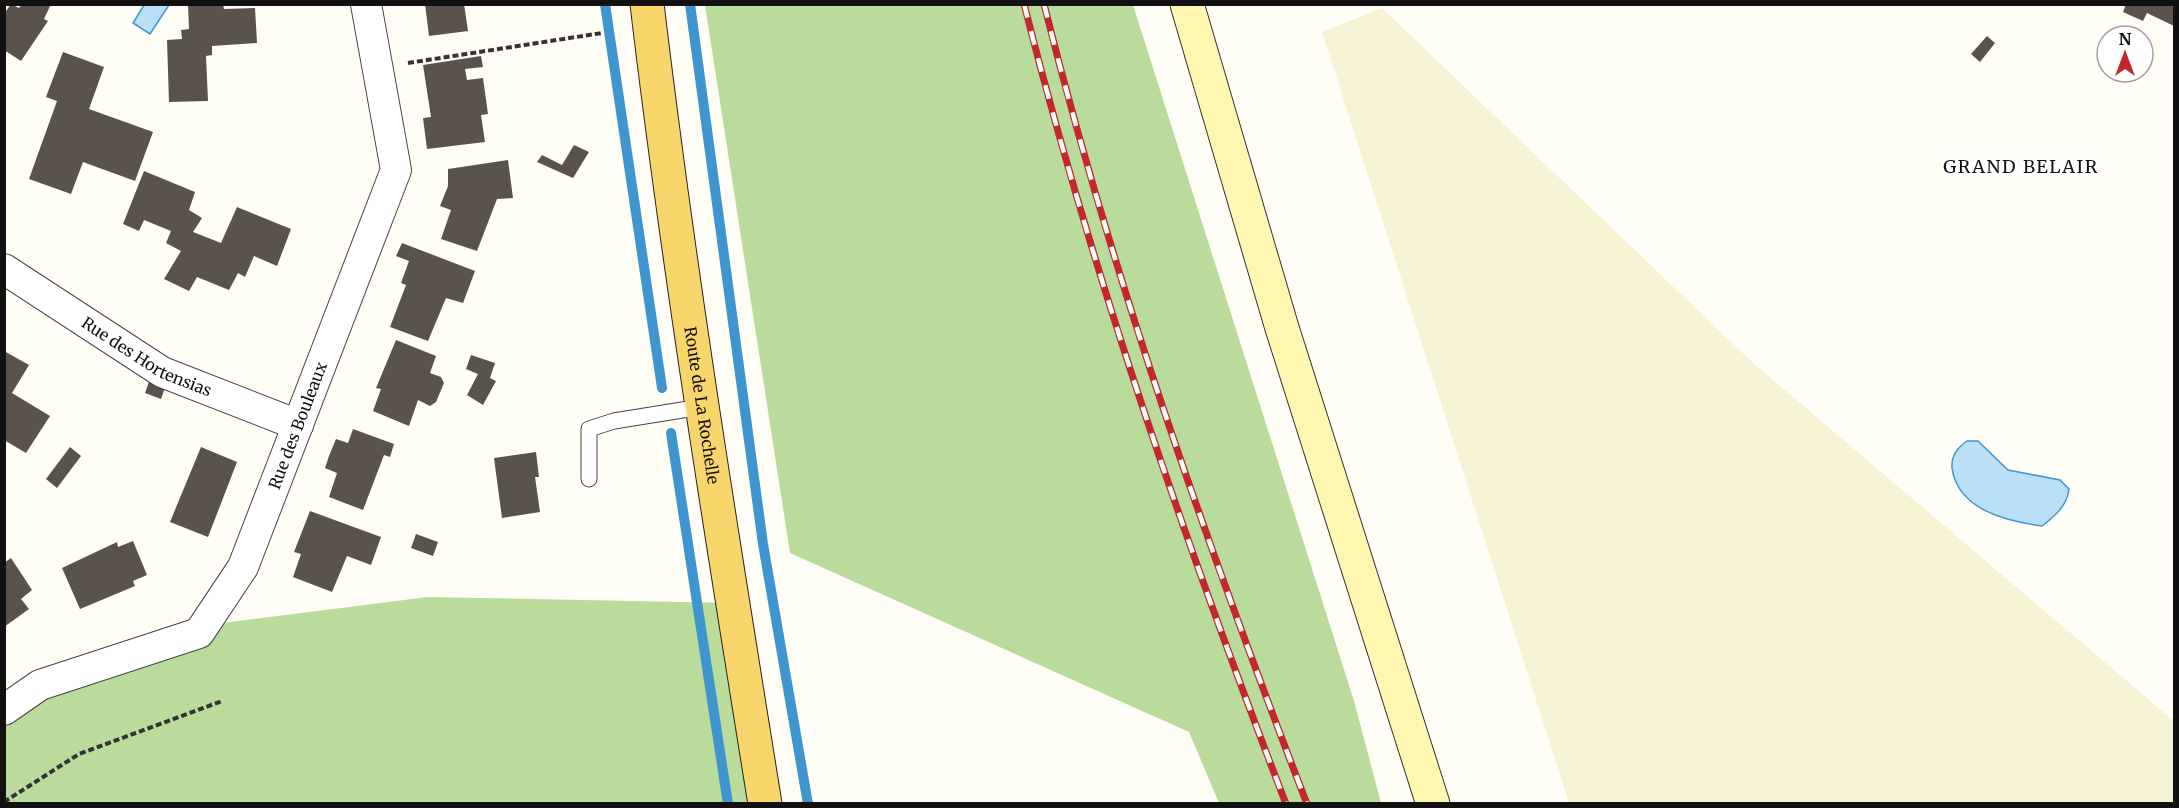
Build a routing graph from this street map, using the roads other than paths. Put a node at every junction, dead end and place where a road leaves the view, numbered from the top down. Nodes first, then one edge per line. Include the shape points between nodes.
1 (366, 4) edge
2 (647, 4) edge
3 (1187, 4) edge
4 (4, 269) edge
5 (701, 407) junction
6 (298, 425) junction
7 (589, 479) dead end
8 (4, 710) edge
9 (765, 804) edge
10 (1433, 804) edge

1 - 6 street, Rue des Bouleaux via 396,170
2 - 5 main road, Route de La Rochelle
3 - 10 main road via 1282,328
4 - 6 street, Rue des Hortensias via 162,372
5 - 7 lane via 614,421 589,429
5 - 9 main road, Route de La Rochelle
6 - 8 street, Rue des Bouleaux via 243,567 200,633 40,685

